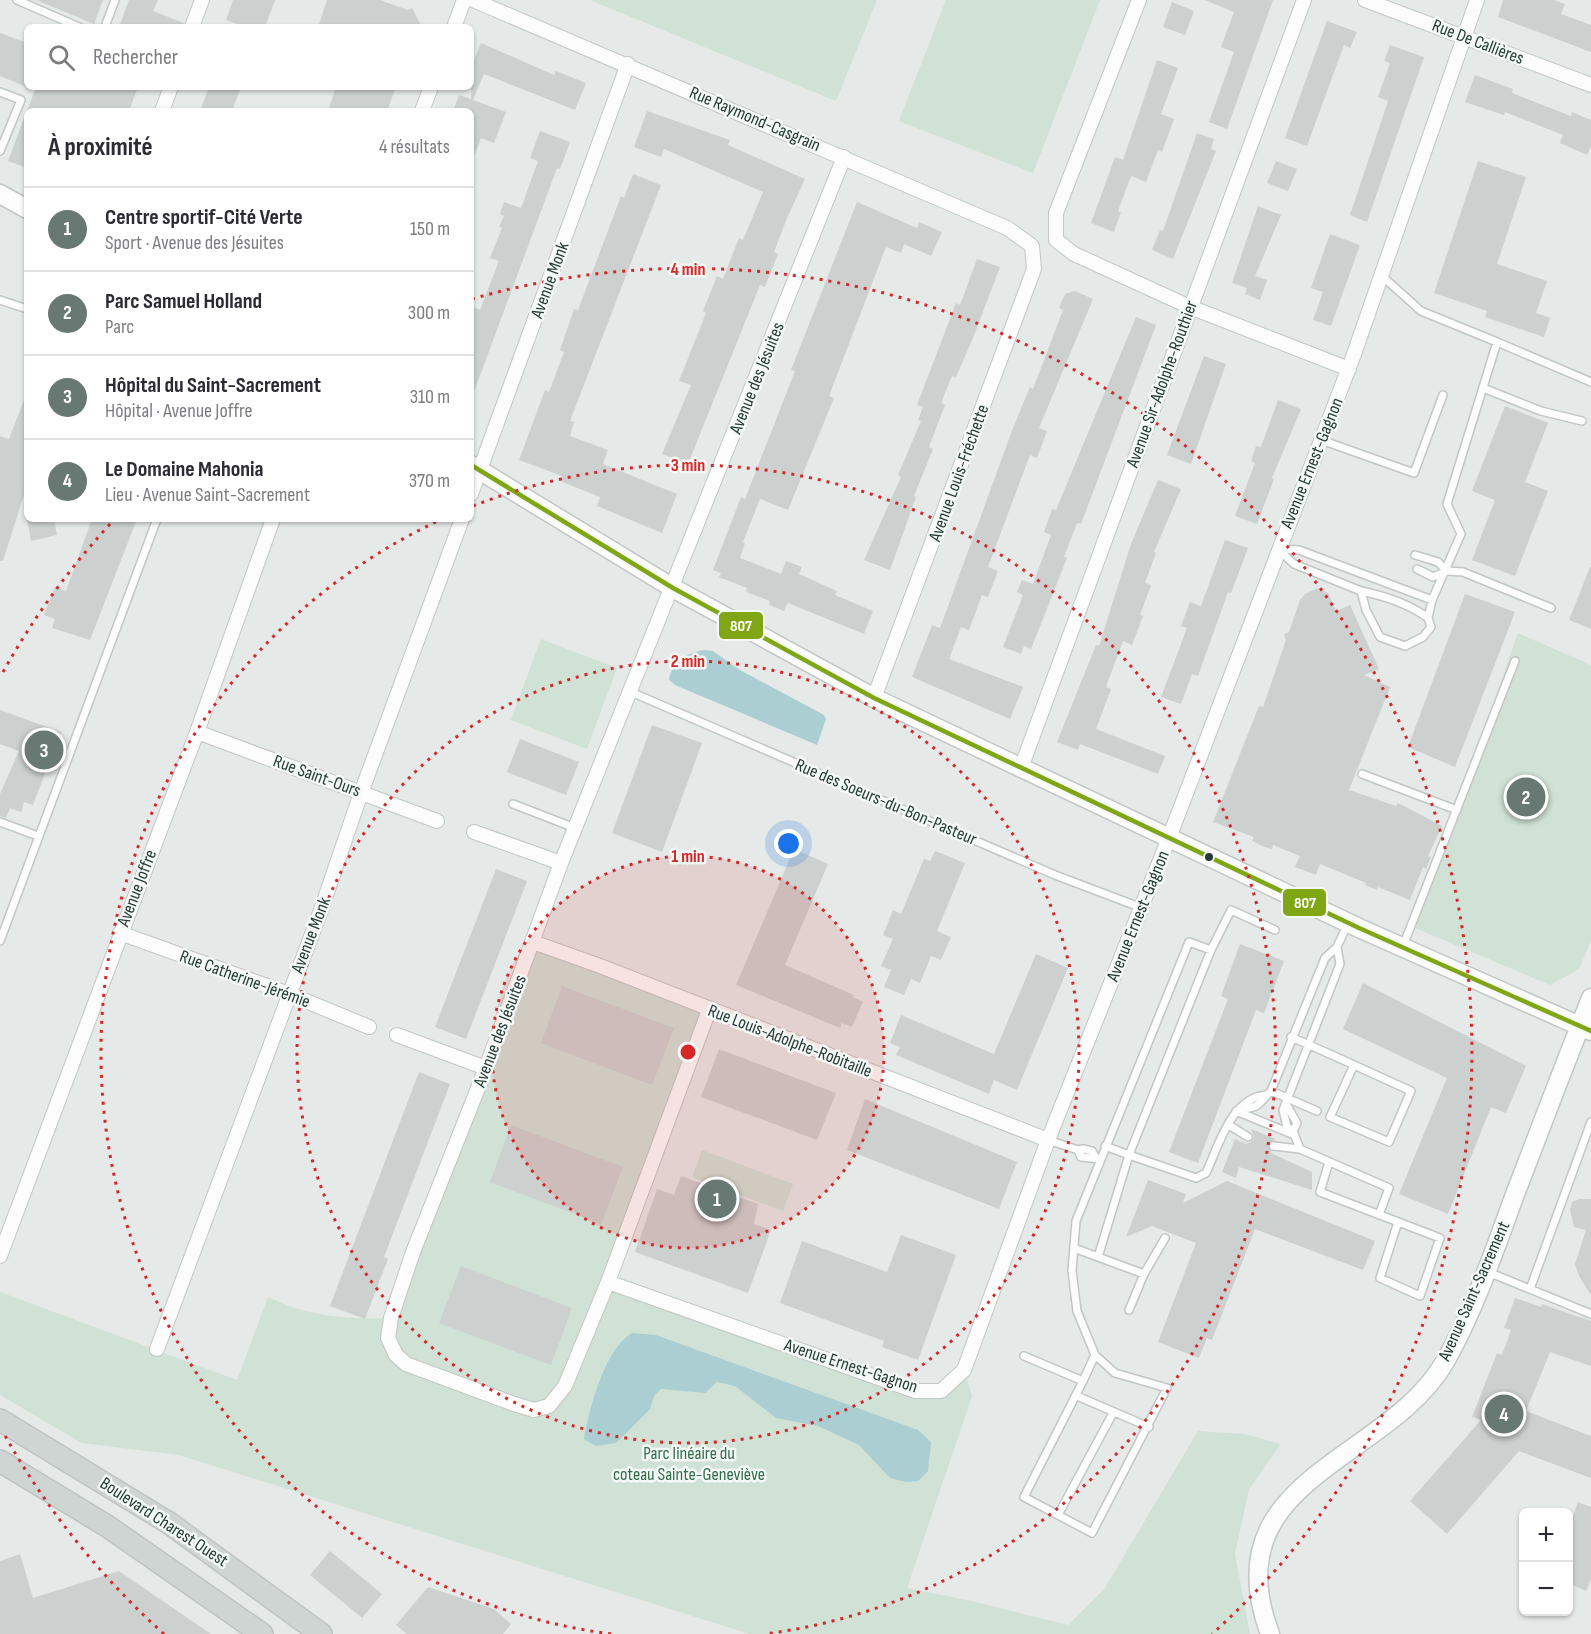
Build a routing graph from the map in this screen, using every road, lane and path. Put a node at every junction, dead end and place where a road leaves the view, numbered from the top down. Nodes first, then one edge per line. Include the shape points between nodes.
1 (17, 0) edge
2 (116, 0) edge
3 (202, 0) edge
4 (464, 0) edge
5 (473, 0) edge
6 (1139, 0) edge
7 (1304, 0) edge
8 (1365, 0) edge
9 (1477, 0) edge
10 (72, 24) edge
11 (106, 24) edge
12 (193, 24) edge
13 (455, 24) edge
14 (1464, 36) junction
15 (628, 64) junction
16 (1591, 85) edge
17 (170, 90) edge
18 (430, 90) edge
19 (0, 92) edge
20 (163, 108) edge
21 (423, 108) edge
22 (2, 142) edge
23 (0, 151) edge
24 (844, 157) junction
25 (0, 194) edge
26 (24, 206) edge
27 (1032, 246) joint
28 (1382, 276) junction
29 (0, 300) edge
30 (1190, 307) junction
31 (24, 308) edge
32 (1497, 342) junction
33 (1349, 369) junction
34 (1591, 382) edge
35 (1483, 388) junction
36 (1443, 395) dead end
37 (1582, 421) dead end
38 (1321, 440) junction
39 (475, 467) edge
40 (156, 522) edge
41 (272, 522) edge
42 (461, 522) edge
43 (1278, 549) junction
44 (1415, 555) dead end
45 (1417, 569) dead end
46 (1447, 571) junction
47 (673, 588) junction
48 (1361, 591) junction
49 (1432, 600) junction
50 (1415, 608) junction
51 (1551, 608) dead end
52 (1428, 618) junction
53 (1515, 661) dead end
54 (631, 692) junction
55 (874, 698) junction
56 (197, 732) junction
57 (1021, 768) junction
58 (1362, 774) dead end
59 (361, 793) junction
60 (513, 804) dead end
61 (1457, 810) junction
62 (437, 821) dead end
63 (0, 822) edge
64 (575, 829) junction
65 (474, 832) dead end
66 (38, 836) junction
67 (1169, 838) junction
68 (561, 863) junction
69 (1142, 908) junction
70 (1348, 923) junction
71 (1275, 930) dead end
72 (120, 933) junction
73 (0, 941) edge
74 (533, 942) junction
75 (1403, 946) junction
76 (1337, 947) junction
77 (1211, 950) junction
78 (289, 994) junction
79 (1591, 998) edge
80 (708, 1010) junction
81 (369, 1027) dead end
82 (1586, 1029) edge
83 (397, 1035) dead end
84 (1291, 1038) junction
85 (1308, 1044) junction
86 (1354, 1065) junction
87 (486, 1068) junction
88 (1268, 1093) junction
89 (1287, 1101) junction
90 (1239, 1109) junction
91 (1317, 1111) dead end
92 (1591, 1122) edge
93 (1229, 1125) junction
94 (1294, 1133) junction
95 (1248, 1137) dead end
96 (1048, 1140) junction
97 (1105, 1146) junction
98 (1273, 1146) dead end
99 (1300, 1149) junction
100 (1129, 1155) junction
101 (1098, 1159) junction
102 (1329, 1162) junction
103 (1379, 1215) junction
104 (1398, 1222) junction
105 (1165, 1238) dead end
106 (1074, 1248) junction
107 (0, 1256) edge
108 (1098, 1257) junction
109 (1485, 1270) junction
110 (1144, 1274) junction
111 (608, 1282) junction
112 (1530, 1289) junction
113 (1129, 1310) dead end
114 (1591, 1314) edge
115 (157, 1349) dead end
116 (1095, 1355) junction
117 (1024, 1356) dead end
118 (1083, 1381) junction
119 (1077, 1396) junction
120 (1113, 1413) junction
121 (0, 1420) edge
122 (1149, 1427) junction
123 (0, 1461) edge
124 (1059, 1515) junction
125 (262, 1634) edge
126 (321, 1634) edge
127 (1270, 1634) edge

1 - 10 lane
2 - 11 lane
3 - 12 street
4 - 13 street
5 - 15 street, Rue Raymond-Casgrain
6 - 30 street via 1056,213 1056,240 1074,254
7 - 30 street, Avenue Sir-Adolphe-Routhier
8 - 14 street, Rue De Callières
9 - 14 street, Avenue Ernest-Gagnon
14 - 16 street, Rue De Callières
14 - 28 street, Avenue Ernest-Gagnon
15 - 24 street, Rue Raymond-Casgrain
15 - 39 street, Avenue Monk
17 - 20 street
18 - 21 street
19 - 22 lane via 21,100
22 - 23 lane
24 - 27 street, Rue Raymond-Casgrain via 1007,228
24 - 47 street, Avenue des Jésuites
25 - 26 main road
27 - 55 street, Avenue Louis-Fréchette via 1034,269
28 - 32 lane via 1421,311
28 - 33 street, Avenue Ernest-Gagnon
29 - 31 lane
30 - 33 street
30 - 57 street, Avenue Sir-Adolphe-Routhier
32 - 34 lane
32 - 35 lane
33 - 38 street, Avenue Ernest-Gagnon
35 - 37 lane via 1541,411
35 - 46 lane via 1447,504 1461,534
36 - 38 lane via 1414,473
38 - 43 street, Avenue Ernest-Gagnon
39 - 47 main road
40 - 66 lane
41 - 56 street, Avenue Joffre
42 - 59 street, Avenue Monk
43 - 48 lane via 1294,564
43 - 49 lane via 1299,550
43 - 67 street, Avenue Ernest-Gagnon
44 - 46 lane via 1438,562
45 - 46 lane via 1433,577
46 - 49 lane
46 - 51 lane via 1463,572
47 - 54 street, Avenue des Jésuites
47 - 55 main road
48 - 50 lane
48 - 52 lane via 1380,637 1405,646 1423,637 1431,627
49 - 50 lane
49 - 52 lane
50 - 52 lane
53 - 61 lane
54 - 64 street, Avenue des Jésuites
54 - 69 lane, Rue des Soeurs-du-Bon-Pasteur via 1055,875
55 - 57 main road
56 - 59 street, Rue Saint-Ours
56 - 72 street, Avenue Joffre
57 - 67 main road
58 - 61 lane
59 - 62 street, Rue Saint-Ours
59 - 78 street, Avenue Monk
60 - 64 lane
61 - 75 lane
63 - 66 lane
64 - 68 street, Avenue des Jésuites
65 - 68 street
66 - 73 lane
67 - 69 street, Avenue Ernest-Gagnon
67 - 70 main road
68 - 74 street, Avenue des Jésuites
69 - 96 street, Avenue Ernest-Gagnon
70 - 75 main road
70 - 76 lane
71 - 77 lane via 1231,910
72 - 78 street, Rue Catherine-Jérémie
72 - 107 street, Avenue Joffre
74 - 80 street, Rue Louis-Adolphe-Robitaille
74 - 87 street, Avenue des Jésuites
75 - 82 main road
76 - 84 lane via 1325,958
76 - 85 lane via 1340,964
77 - 97 lane via 1189,942
77 - 100 lane
78 - 81 street, Rue Catherine-Jérémie
78 - 115 street, Avenue Monk
79 - 82 main road, Avenue Saint-Sacrement
80 - 96 street, Rue Louis-Adolphe-Robitaille
80 - 111 street, Avenue des Jésuites
82 - 109 main road, Avenue Saint-Sacrement
83 - 87 street
84 - 85 lane
84 - 88 lane
85 - 86 lane
85 - 89 lane
86 - 86 lane via 1411,1091 1389,1142 1330,1117
87 - 111 street, Avenue des Jésuites via 391,1318 388,1338 396,1355 406,1364 514,1404 534,1410 549,1406 565,1386
88 - 89 lane
88 - 90 lane via 1263,1102
89 - 91 lane
89 - 94 lane via 1297,1123
90 - 93 lane
90 - 94 lane
92 - 112 lane
93 - 95 lane
93 - 100 lane via 1206,1173 1196,1178
94 - 99 lane
96 - 101 lane via 1077,1150 1081,1157
96 - 111 street, Avenue Ernest-Gagnon via 964,1370 941,1391 915,1391
97 - 100 lane
97 - 101 lane
98 - 99 lane
99 - 102 lane
100 - 108 lane
101 - 106 lane via 1076,1221
102 - 103 lane via 1389,1188
102 - 103 lane via 1320,1192
103 - 104 lane
104 - 104 lane via 1440,1238 1420,1296 1380,1278
105 - 110 lane
106 - 108 lane
106 - 116 lane via 1072,1271 1077,1311
108 - 110 lane
109 - 112 lane
109 - 127 main road, Avenue Saint-Sacrement via 1458,1336 1434,1378 1408,1406 1323,1468 1281,1509 1265,1542 1259,1578 1260,1600
110 - 113 lane
112 - 114 lane
116 - 118 lane
116 - 122 lane via 1115,1373 1167,1388
117 - 118 lane
118 - 119 lane
119 - 120 lane
119 - 124 lane via 1024,1497
120 - 122 lane
120 - 124 lane
121 - 126 main road, Boulevard Charest Ouest via 169,1523
122 - 124 lane via 1092,1533
123 - 125 main road, Boulevard Charest Ouest via 125,1538

